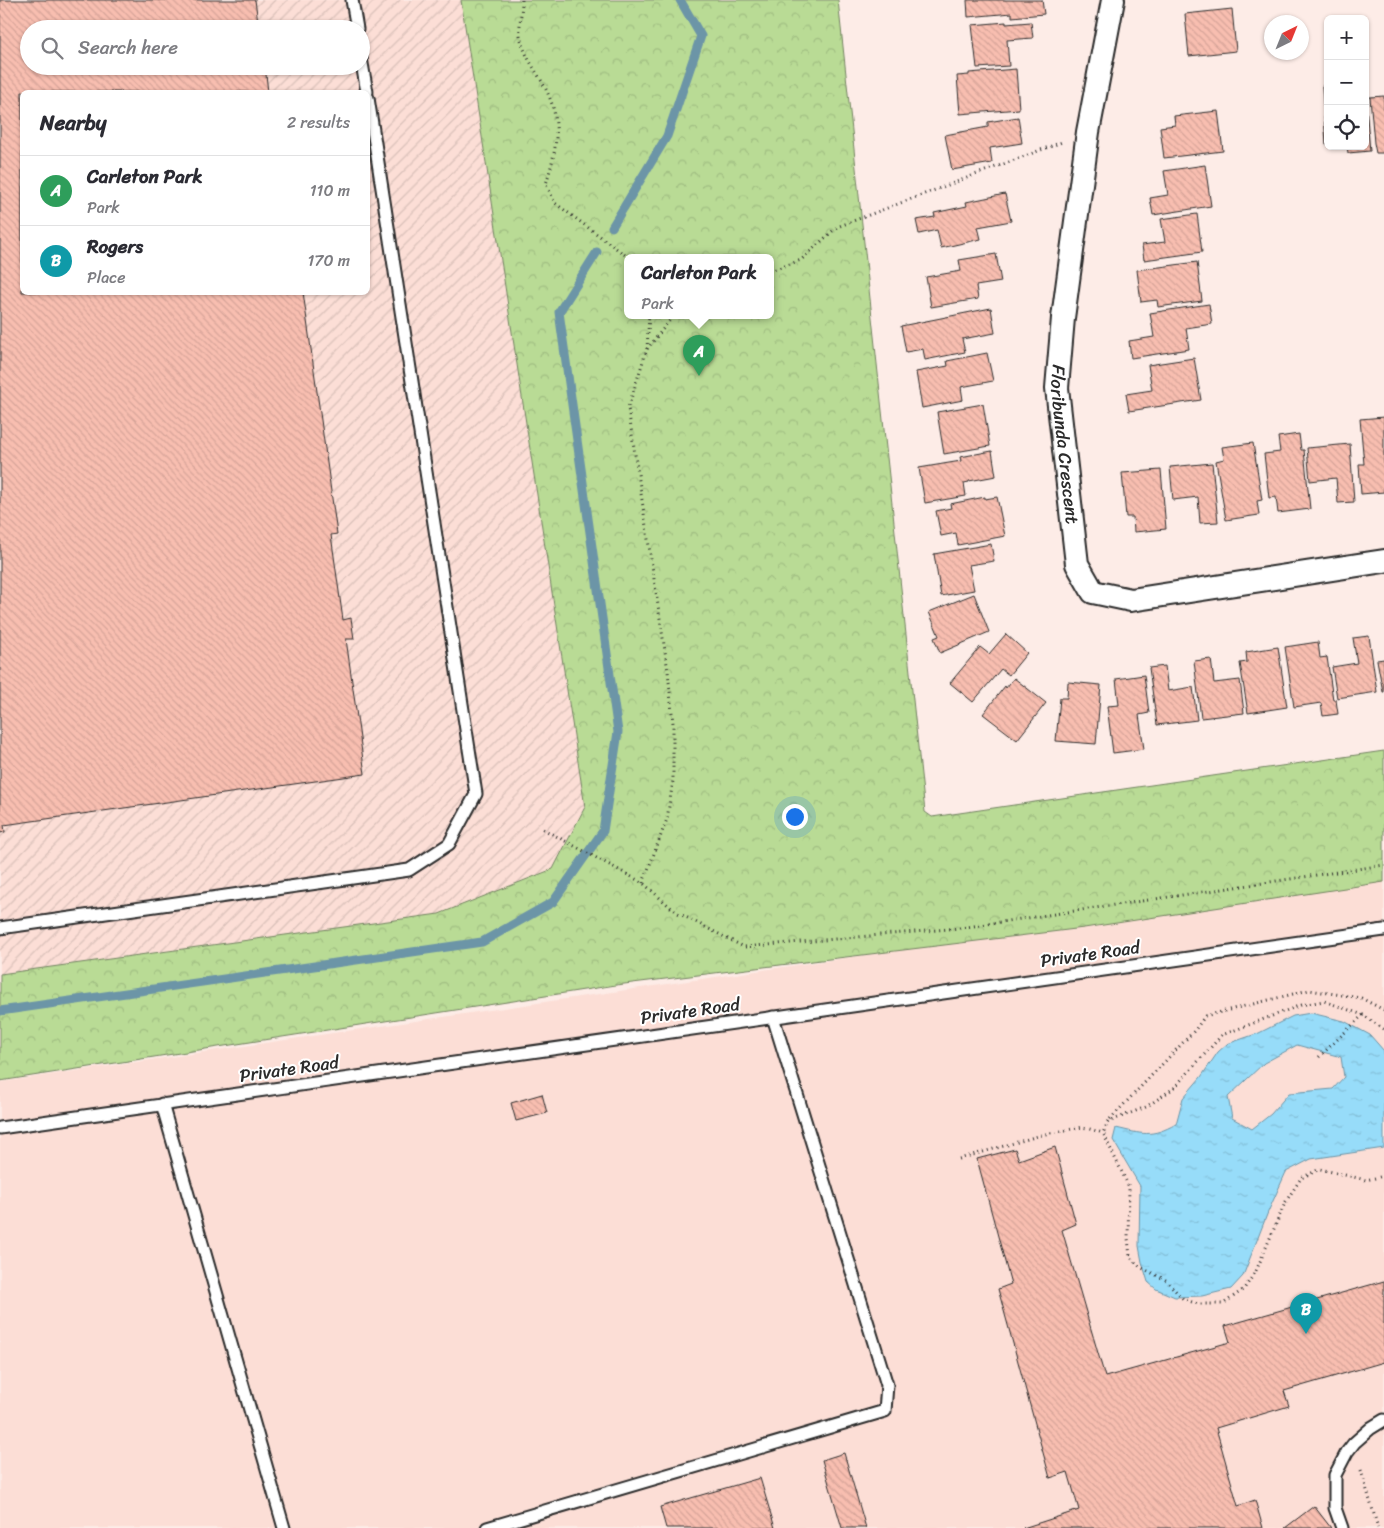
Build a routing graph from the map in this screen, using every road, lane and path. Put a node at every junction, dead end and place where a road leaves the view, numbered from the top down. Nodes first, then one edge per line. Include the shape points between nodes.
1 (352, 0) edge
2 (522, 0) edge
3 (1113, 0) edge
4 (355, 20) edge
5 (364, 75) edge
6 (367, 90) edge
7 (370, 111) edge
8 (1088, 132) junction
9 (624, 254) edge
10 (774, 270) edge
11 (649, 319) edge
12 (671, 319) edge
13 (647, 349) junction
14 (1384, 561) edge
15 (543, 828) dead end
16 (1384, 865) edge
17 (643, 883) junction
18 (0, 928) edge
19 (1384, 930) edge
20 (1384, 1010) edge
21 (1363, 1015) junction
22 (773, 1017) junction
23 (1384, 1029) edge
24 (1319, 1057) dead end
25 (162, 1104) junction
26 (1108, 1122) junction
27 (0, 1128) edge
28 (1103, 1133) junction
29 (959, 1159) dead end
30 (1384, 1176) edge
31 (1384, 1420) edge
32 (1354, 1443) junction
33 (284, 1528) edge
34 (487, 1528) edge
35 (1342, 1528) edge
36 (1378, 1528) edge

1 - 4 lane
2 - 9 path via 520,34 526,56 553,106 557,132 555,154 546,184 555,203
3 - 8 street, Floribunda Crescent
5 - 6 lane
7 - 18 lane via 476,794 449,844 409,870
8 - 10 path via 838,227 801,260
8 - 14 street, Floribunda Crescent via 1057,388 1077,564 1093,592 1131,600
11 - 13 path
12 - 13 path
13 - 17 path via 628,408 668,671 673,723 673,781 667,819
15 - 17 path
16 - 17 path via 960,928 744,947 676,912
19 - 22 lane, Private Road
20 - 26 path via 1361,998 1309,990 1206,1016
21 - 23 path
21 - 24 path
21 - 26 path via 1324,1001 1301,1005 1222,1034 1174,1088 1146,1107
22 - 25 lane, Private Road
22 - 34 lane via 887,1385 885,1411
25 - 27 lane, Private Road
25 - 33 lane
26 - 28 path
28 - 29 path via 1082,1127 1045,1134
28 - 30 path via 1129,1187 1130,1257 1140,1267 1166,1280 1183,1299 1198,1304 1223,1304 1244,1289 1256,1271 1285,1202 1301,1178 1320,1169 1366,1180
31 - 32 lane
32 - 35 lane via 1335,1475 1335,1508
32 - 36 path

